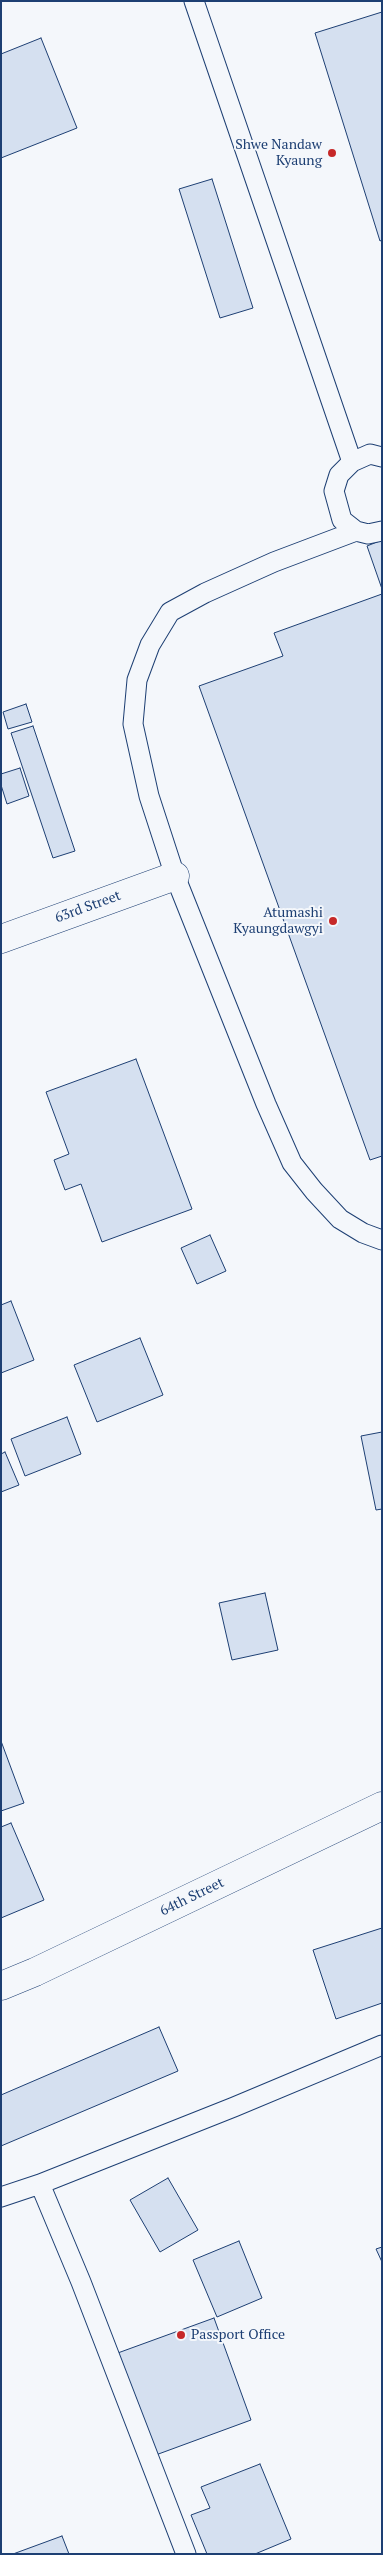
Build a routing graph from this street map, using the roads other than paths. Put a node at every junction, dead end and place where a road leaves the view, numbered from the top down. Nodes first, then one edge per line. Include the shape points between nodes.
1 (194, 1) edge
2 (382, 457) edge
3 (352, 462) junction
4 (356, 531) junction
5 (382, 531) edge
6 (175, 876) junction
7 (1, 939) edge
8 (382, 1240) edge
9 (382, 1806) edge
10 (1, 1986) edge
11 (382, 2045) edge
12 (40, 2184) junction
13 (1, 2197) edge
14 (186, 2554) edge

1 - 3 lane
2 - 3 lane via 370,454
3 - 4 lane via 339,475 334,491 342,520
4 - 5 lane via 368,534
4 - 6 lane via 274,562 170,612 150,645 137,680 133,724 150,796
6 - 7 street, 63rd Street
6 - 8 lane via 292,1163 340,1219
9 - 10 street, 64th Street
11 - 12 lane via 234,2108
12 - 13 lane
12 - 14 lane

